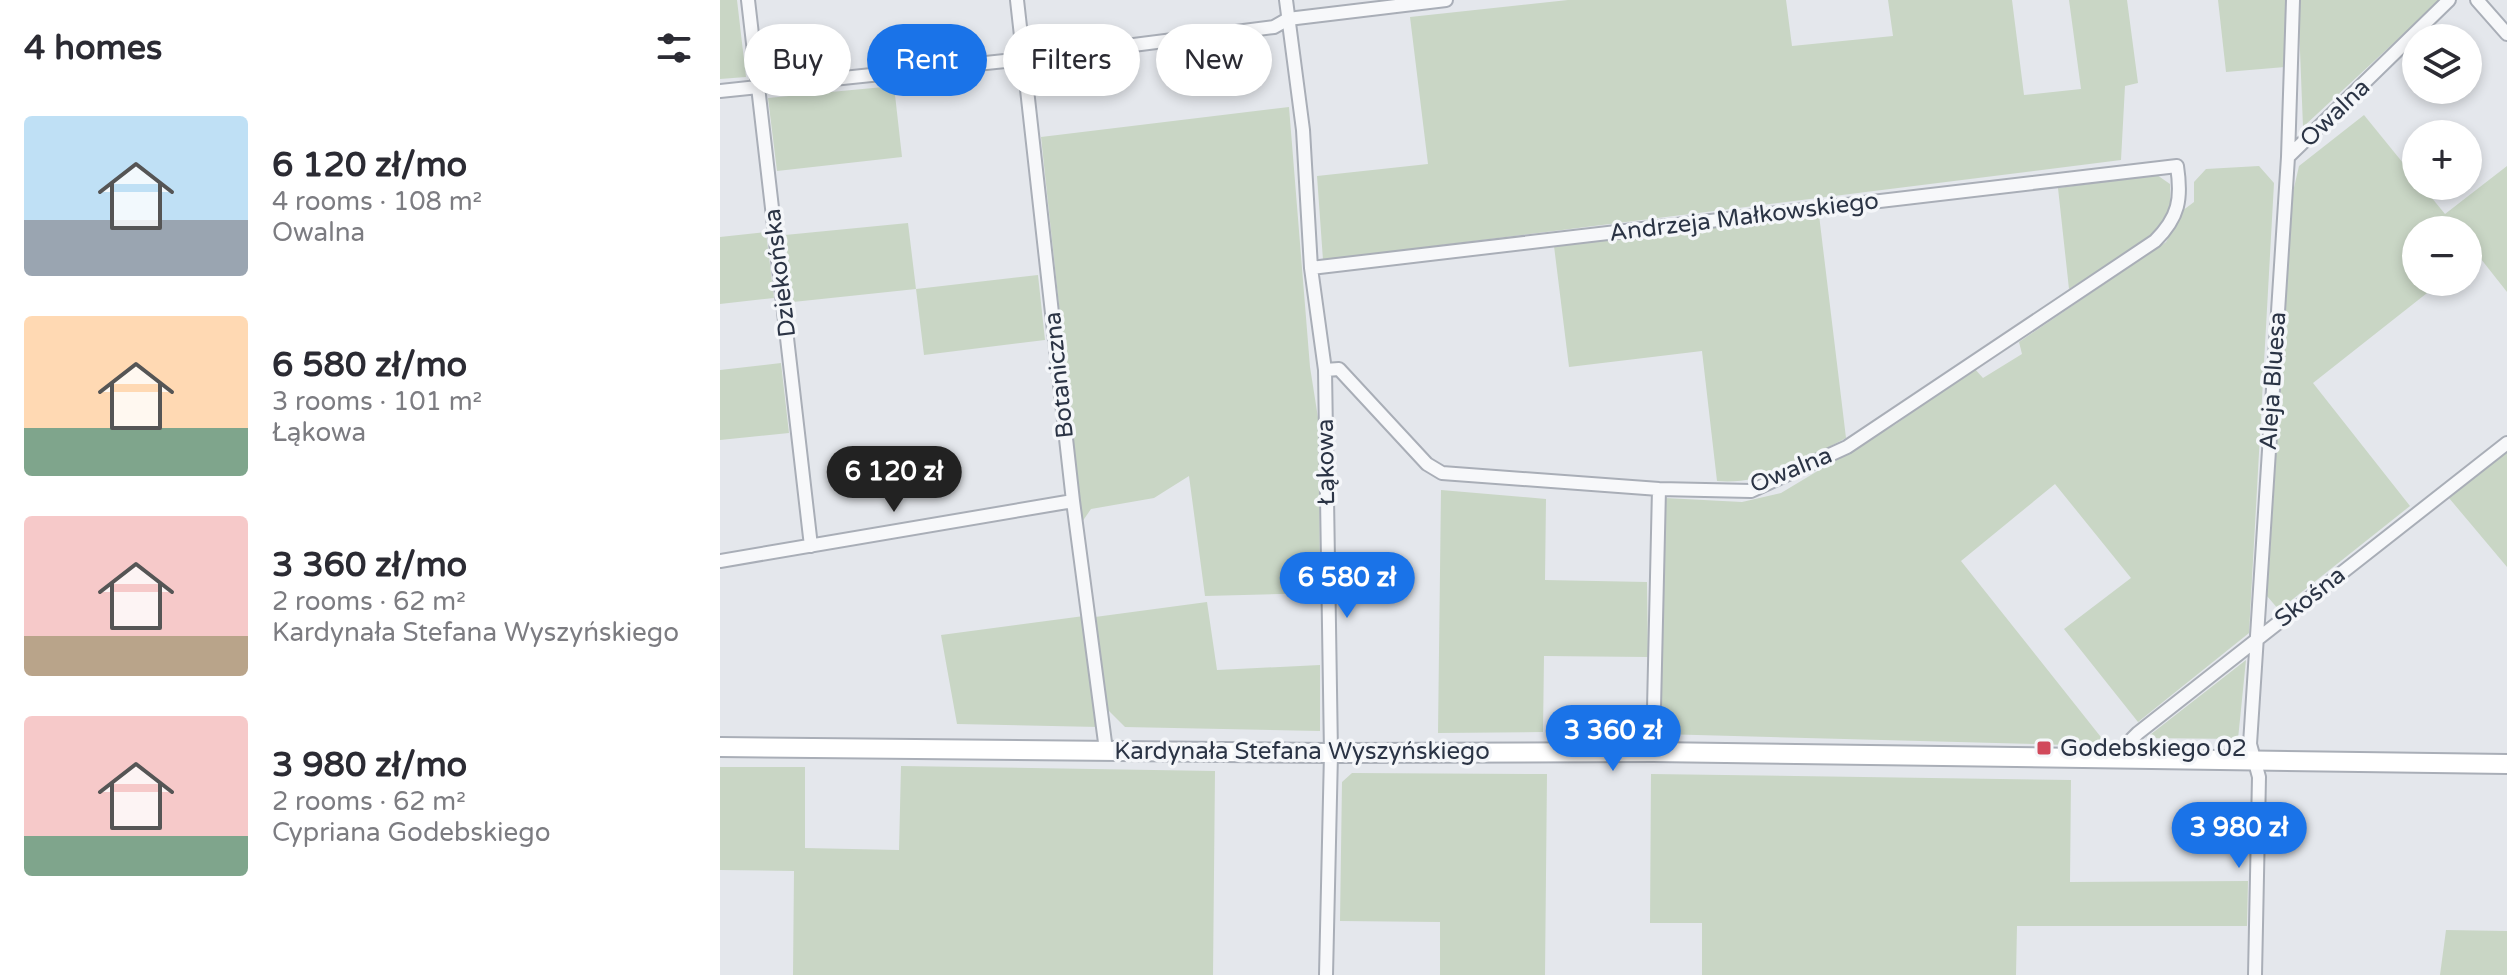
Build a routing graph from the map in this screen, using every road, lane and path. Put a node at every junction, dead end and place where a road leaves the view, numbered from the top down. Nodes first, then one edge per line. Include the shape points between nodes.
1 (748, 0) edge
2 (1017, 0) edge
3 (1286, 0) edge
4 (1446, 0) edge
5 (2293, 0) edge
6 (2449, 0) edge
7 (2477, 0) edge
8 (1288, 19) junction
9 (751, 24) edge
10 (1020, 24) edge
11 (2507, 34) edge
12 (1140, 44) edge
13 (1003, 61) edge
14 (851, 77) edge
15 (744, 88) edge
16 (720, 91) edge
17 (759, 96) edge
18 (1028, 96) edge
19 (2288, 157) junction
20 (2177, 166) joint
21 (1311, 268) junction
22 (1325, 370) junction
23 (2507, 443) edge
24 (1659, 489) junction
25 (1073, 501) junction
26 (811, 546) junction
27 (720, 561) edge
28 (2256, 639) junction
29 (720, 747) edge
30 (1106, 750) junction
31 (1653, 752) junction
32 (1331, 753) junction
33 (2125, 760) junction
34 (2256, 762) junction
35 (2507, 764) edge
36 (1326, 975) edge
37 (2255, 975) edge

1 - 9 street, Dziekońska
2 - 10 street, Botaniczna
3 - 8 street, Łąkowa
4 - 8 street
5 - 19 street, Aleja Bluesa
6 - 19 street, Owalna
7 - 11 street
8 - 12 street via 1274,27
8 - 21 street, Łąkowa via 1303,130
13 - 14 street
15 - 16 street
17 - 26 street, Dziekońska
18 - 25 street, Botaniczna
19 - 28 street, Aleja Bluesa
20 - 21 street, Andrzeja Małkowskiego
20 - 24 street, Owalna via 2179,206 2172,224 2155,241 1847,447 1751,491
21 - 22 street, Łąkowa
22 - 24 street, Owalna via 1339,369 1427,464 1442,473
22 - 32 street, Łąkowa
23 - 28 street, Skośna
24 - 31 street
25 - 26 street
25 - 30 street, Botaniczna
26 - 27 street
28 - 33 street, Skośna via 2138,733
28 - 34 street, Aleja Bluesa via 2250,744
29 - 30 main road, Kardynała Stefana Wyszyńskiego
30 - 32 main road, Kardynała Stefana Wyszyńskiego
31 - 32 main road, Kardynała Stefana Wyszyńskiego
31 - 33 main road, Kardynała Stefana Wyszyńskiego
32 - 36 street, Łąkowa
33 - 34 main road, Kardynała Stefana Wyszyńskiego
34 - 35 main road, Kardynała Stefana Wyszyńskiego
34 - 37 street, Aleja Bluesa

